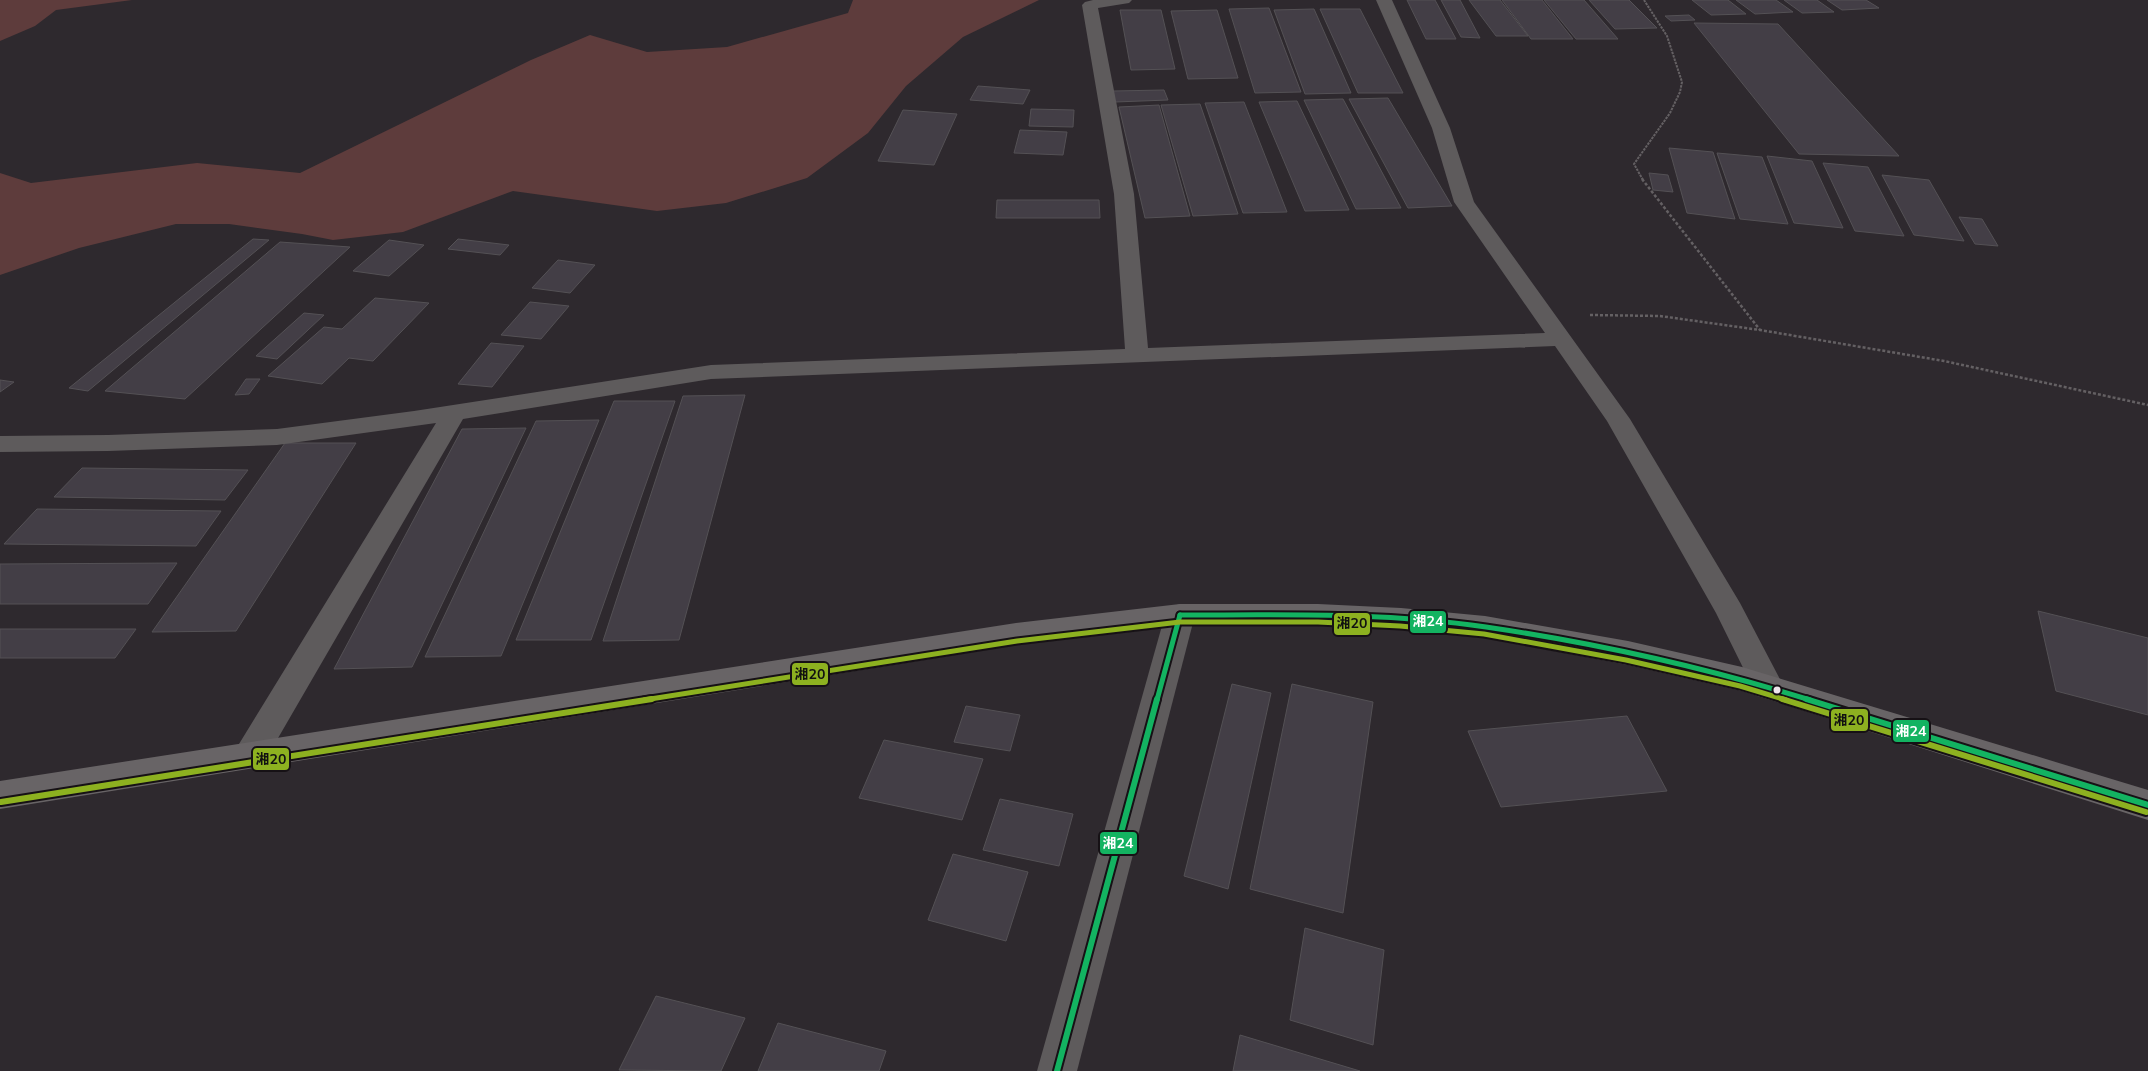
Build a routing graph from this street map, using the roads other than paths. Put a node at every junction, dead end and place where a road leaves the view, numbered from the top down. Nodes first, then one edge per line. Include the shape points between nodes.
1 (1124, 0) edge
2 (1384, 0) edge
3 (1554, 330) junction
4 (1138, 356) junction
5 (455, 412) junction
6 (0, 444) edge
7 (1180, 614) junction
8 (1768, 687) junction
9 (251, 754) junction
10 (0, 795) edge
11 (2148, 805) edge
12 (1057, 1071) edge

1 - 4 street via 1090,5 1124,194
2 - 3 street via 1441,128 1464,202
3 - 4 street
3 - 8 street via 1618,419 1730,611
4 - 5 street via 711,372
5 - 6 street via 277,437
5 - 9 street
7 - 8 main road via 1355,617 1485,627 1628,654
7 - 9 main road via 1016,634
7 - 12 street
8 - 11 main road
9 - 10 main road

